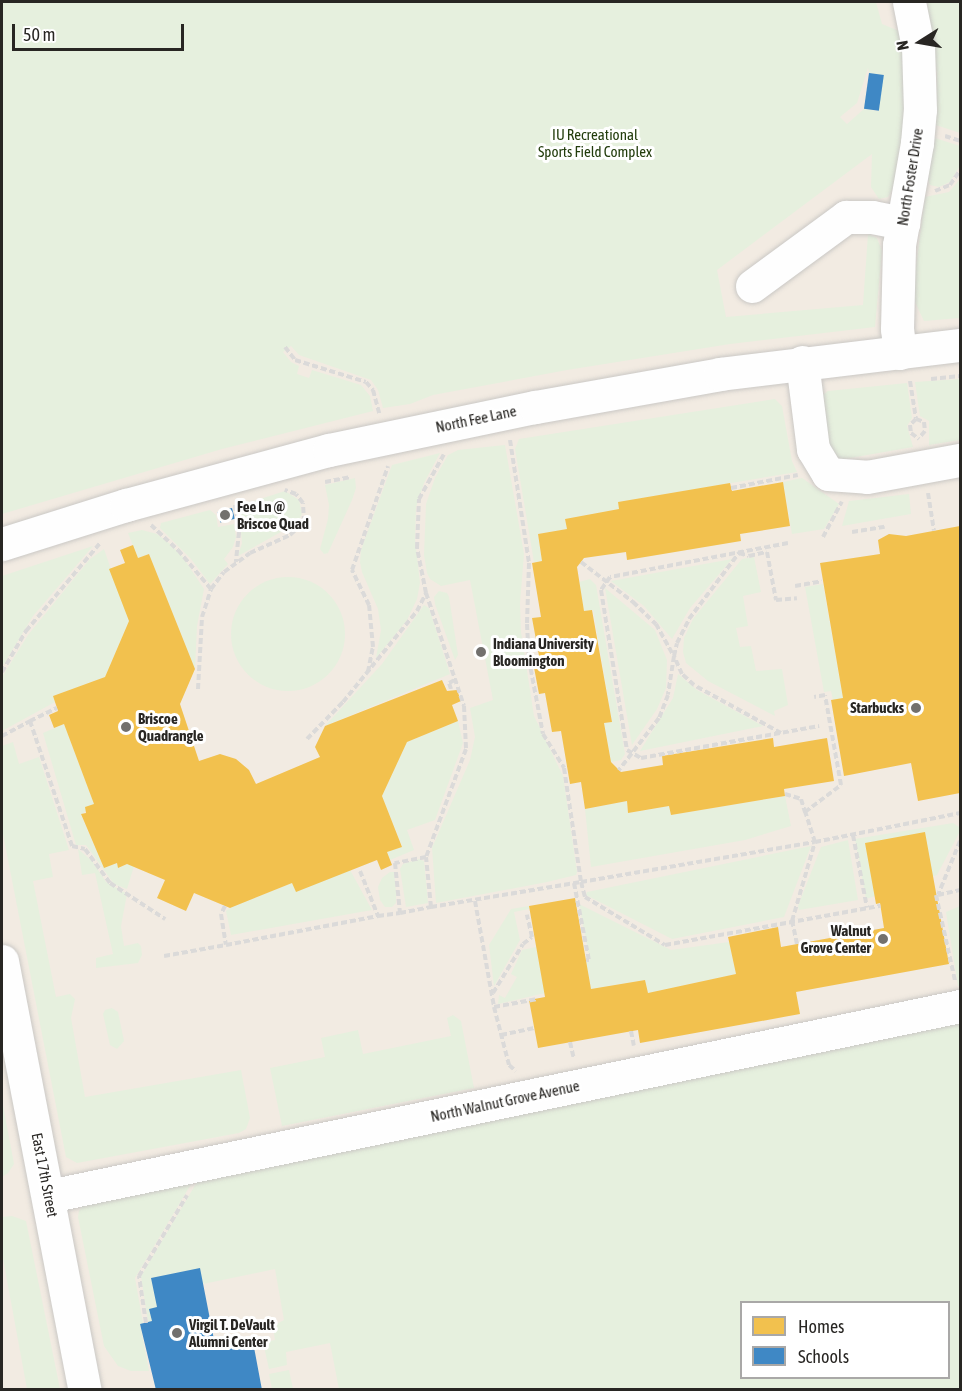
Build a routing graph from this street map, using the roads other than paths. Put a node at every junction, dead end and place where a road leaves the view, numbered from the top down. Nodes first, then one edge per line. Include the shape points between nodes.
1 (909, 2) edge
2 (903, 223) junction
3 (752, 286) dead end
4 (960, 345) edge
5 (802, 362) junction
6 (905, 367) junction
7 (960, 460) edge
8 (2, 544) edge
9 (2, 961) edge
10 (959, 998) edge
11 (49, 1196) junction
12 (85, 1389) edge

1 - 2 street, North Foster Drive via 918,47 920,110
2 - 3 street via 846,217
2 - 6 street, North Foster Drive via 897,288
4 - 6 street, North Fee Lane
5 - 6 street, North Fee Lane
5 - 7 street via 813,448 828,474 867,477
5 - 8 street, North Fee Lane via 536,406 329,450 126,505
9 - 11 street, East 17th Street
10 - 11 street, North Walnut Grove Avenue
11 - 12 street, East 17th Street

